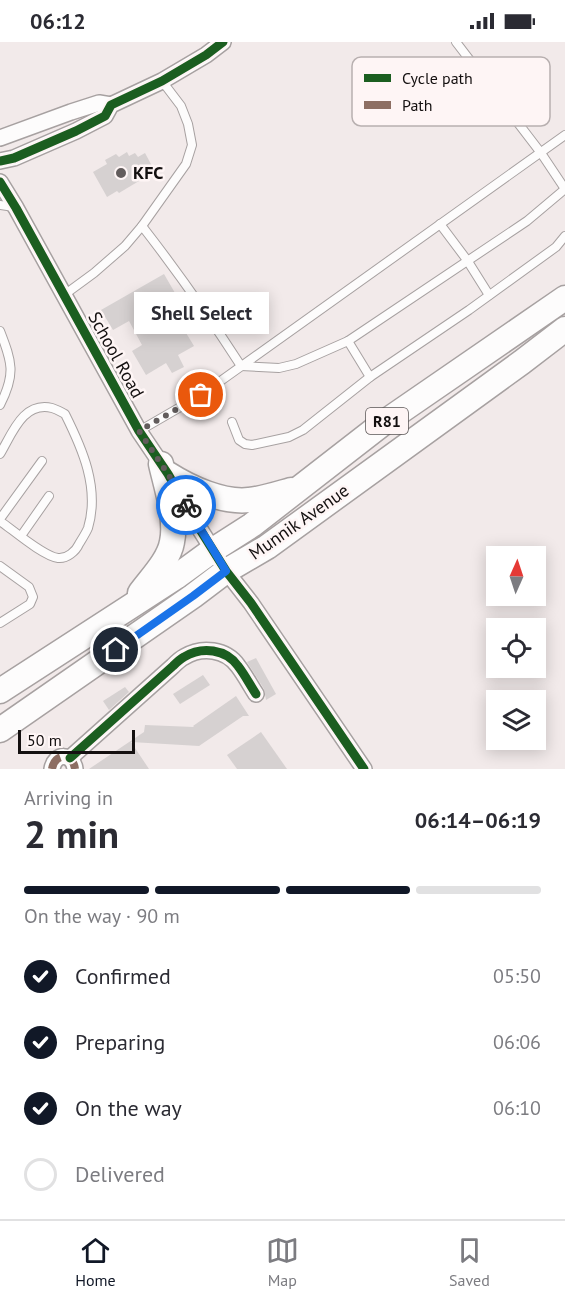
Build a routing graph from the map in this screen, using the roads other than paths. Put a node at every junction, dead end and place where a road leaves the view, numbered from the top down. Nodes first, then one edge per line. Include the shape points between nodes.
1 (224, 42) edge
2 (456, 42) edge
3 (467, 57) edge
4 (162, 81) junction
5 (111, 105) junction
6 (520, 126) edge
7 (565, 135) edge
8 (0, 138) edge
9 (541, 153) junction
10 (0, 161) edge
11 (0, 182) edge
12 (565, 189) edge
13 (0, 205) edge
14 (16, 208) junction
15 (440, 224) junction
16 (142, 226) junction
17 (565, 236) edge
18 (467, 260) junction
19 (64, 295) junction
20 (489, 295) junction
21 (565, 298) edge
22 (565, 329) edge
23 (0, 331) edge
24 (348, 341) junction
25 (241, 366) junction
26 (370, 377) junction
27 (0, 405) edge
28 (232, 422) dead end
29 (139, 431) junction
30 (0, 454) edge
31 (42, 461) dead end
32 (164, 469) junction
33 (297, 489) junction
34 (50, 496) dead end
35 (0, 520) edge
36 (21, 536) junction
37 (213, 550) junction
38 (0, 566) edge
39 (226, 571) junction
40 (127, 609) junction
41 (0, 623) edge
42 (0, 691) edge
43 (256, 694) dead end
44 (0, 730) edge
45 (73, 764) edge
46 (360, 768) edge
47 (52, 769) edge

1 - 4 street
2 - 3 lane
4 - 5 street
4 - 16 lane via 181,106 192,145 186,164
5 - 8 street via 99,103
5 - 10 street via 105,116 76,131
6 - 9 lane
7 - 9 lane
9 - 12 lane
9 - 15 lane
11 - 14 street, School Road
12 - 18 lane via 527,221
13 - 14 lane
14 - 19 street, School Road
15 - 18 lane
15 - 25 lane
16 - 19 lane via 125,246
16 - 25 lane
17 - 20 lane via 556,247
18 - 20 lane
18 - 24 lane
19 - 29 street, School Road
20 - 26 lane
21 - 33 main road, Munnik Avenue / R81 via 382,424
22 - 39 main road, Munnik Avenue / R81 via 267,547
23 - 27 lane via 11,366 10,382
24 - 25 lane via 279,368
24 - 26 lane
25 - 29 lane
26 - 28 lane via 289,437 245,444 239,440
29 - 32 street, School Road
30 - 36 lane via 24,414 36,407 51,408 65,414 87,465 91,512 88,529 77,549 56,558
31 - 35 lane
32 - 33 main road via 185,485 228,500 250,500
32 - 37 street, School Road
32 - 40 main road via 172,543 162,566
33 - 37 main road, Munnik Avenue / R81
34 - 36 lane
35 - 36 lane
37 - 39 street, School Road
37 - 40 main road, Munnik Avenue / R81
38 - 41 lane via 29,587 33,597 30,604
39 - 44 main road, Munnik Avenue / R81
39 - 46 street, School Road via 252,603
40 - 42 main road, Munnik Avenue / R81
43 - 45 street via 237,664 227,656 199,651 184,656
45 - 47 street via 60,757

